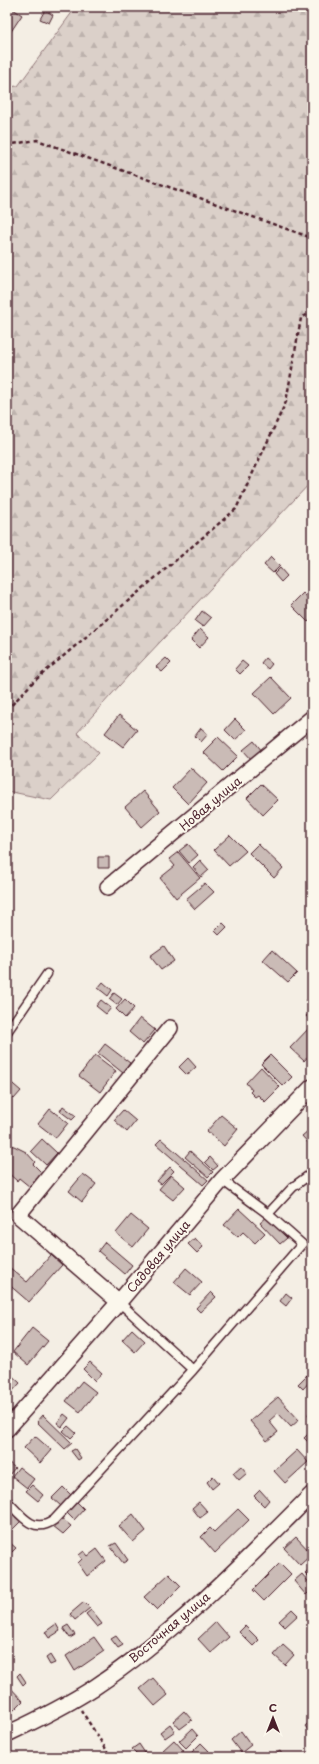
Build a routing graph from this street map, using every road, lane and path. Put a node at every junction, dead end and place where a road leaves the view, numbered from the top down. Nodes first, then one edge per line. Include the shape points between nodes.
1 (7, 145) edge
2 (312, 238) edge
3 (312, 312) edge
4 (7, 710) edge
5 (312, 718) edge
6 (108, 887) dead end
7 (47, 974) dead end
8 (170, 1028) dead end
9 (7, 1032) edge
10 (312, 1087) edge
11 (312, 1173) edge
12 (222, 1180) junction
13 (268, 1214) junction
14 (119, 1302) junction
15 (193, 1370) junction
16 (7, 1429) edge
17 (312, 1494) edge
18 (7, 1501) edge
19 (74, 1699) junction
20 (7, 1734) edge
21 (111, 1757) edge

1 - 2 path via 37,140
3 - 4 path via 301,318 286,402 236,509 33,682
5 - 6 street, Новая улица
7 - 9 lane
8 - 14 street via 18,1215
10 - 12 street, Садовая улица
11 - 13 lane via 293,1187
12 - 13 lane
12 - 14 street, Садовая улица
13 - 15 lane via 302,1244
14 - 15 lane
14 - 16 street, Садовая улица
15 - 18 lane via 54,1520 41,1526 33,1524
17 - 19 street, Восточная улица via 239,1568 167,1632 96,1686
19 - 20 street, Восточная улица
19 - 21 path

